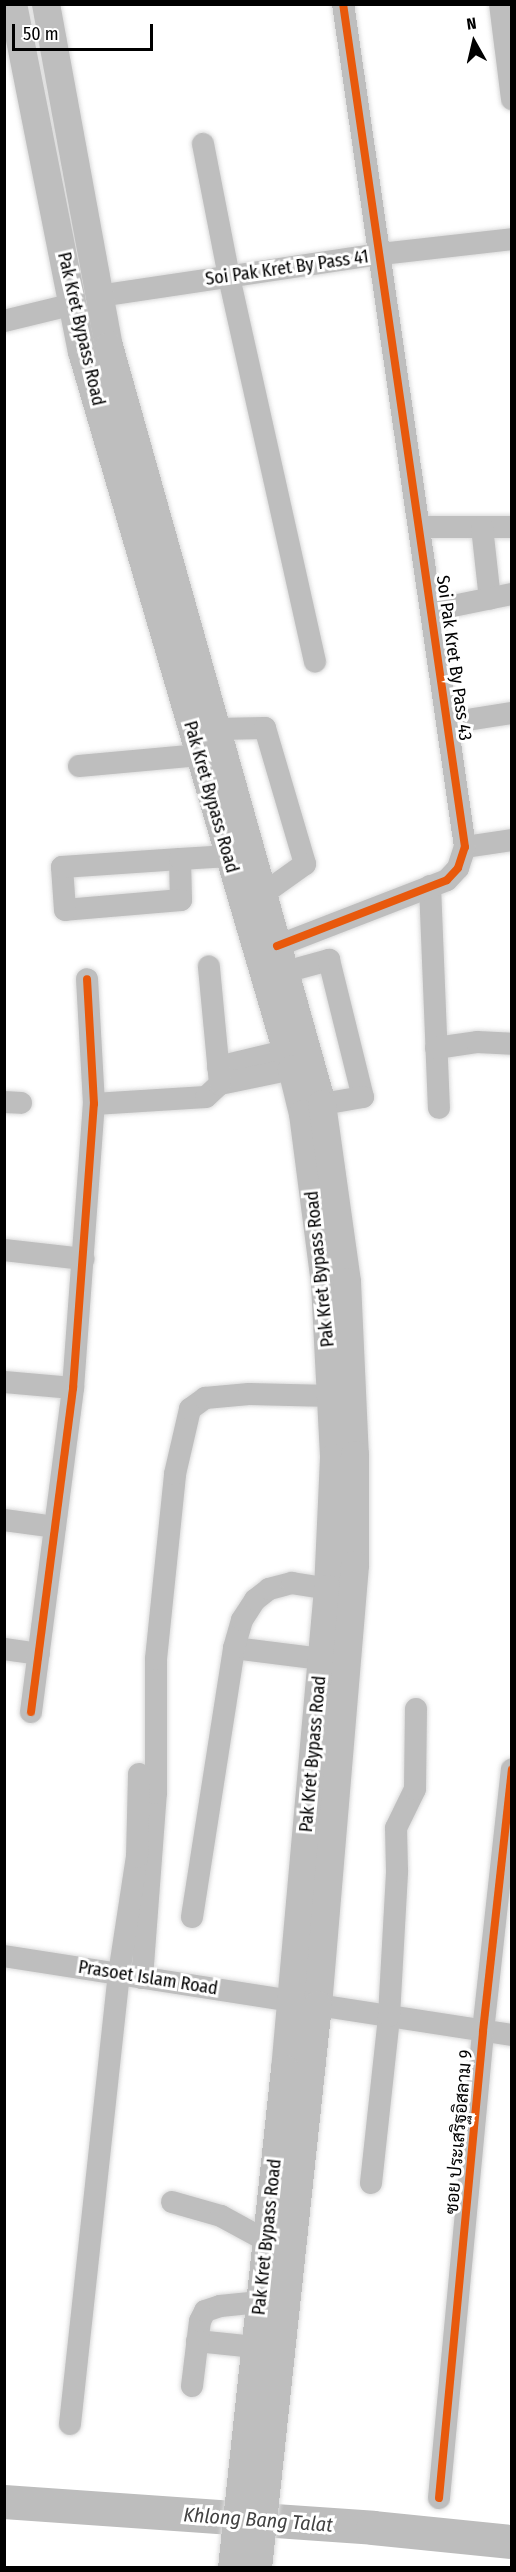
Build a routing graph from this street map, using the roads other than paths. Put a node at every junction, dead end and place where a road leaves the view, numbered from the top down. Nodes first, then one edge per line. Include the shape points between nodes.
1 (13, 4) edge
2 (46, 4) edge
3 (343, 4) edge
4 (500, 4) edge
5 (512, 99) edge
6 (202, 144) dead end
7 (512, 239) edge
8 (381, 254) junction
9 (229, 277) junction
10 (86, 300) junction
11 (4, 321) edge
12 (420, 527) junction
13 (482, 527) junction
14 (512, 527) edge
15 (501, 596) edge
16 (448, 607) dead end
17 (315, 661) dead end
18 (512, 713) edge
19 (448, 723) junction
20 (217, 729) junction
21 (199, 755) junction
22 (79, 766) dead end
23 (512, 840) edge
24 (465, 848) junction
25 (229, 856) junction
26 (180, 859) junction
27 (430, 886) junction
28 (263, 894) junction
29 (281, 959) junction
30 (209, 967) dead end
31 (87, 979) dead end
32 (512, 1044) edge
33 (436, 1048) junction
34 (289, 1060) junction
35 (219, 1076) junction
36 (94, 1104) junction
37 (322, 1104) junction
38 (439, 1108) dead end
39 (4, 1251) edge
40 (83, 1259) junction
41 (4, 1382) edge
42 (73, 1388) junction
43 (331, 1396) junction
44 (4, 1520) edge
45 (55, 1527) junction
46 (328, 1589) junction
47 (234, 1648) junction
48 (4, 1649) edge
49 (39, 1654) junction
50 (321, 1659) junction
51 (416, 1709) dead end
52 (31, 1712) dead end
53 (512, 1770) edge
54 (139, 1774) dead end
55 (192, 1917) dead end
56 (4, 1956) edge
57 (119, 1974) junction
58 (142, 1977) junction
59 (291, 2001) junction
60 (318, 2005) junction
61 (388, 2016) junction
62 (483, 2031) junction
63 (512, 2035) edge
64 (371, 2183) dead end
65 (171, 2202) dead end
66 (267, 2241) junction
67 (260, 2302) junction
68 (197, 2341) junction
69 (255, 2347) junction
70 (192, 2386) dead end
71 (70, 2424) dead end
72 (252, 2496) junction
73 (439, 2498) dead end
74 (246, 2558) edge

1 - 10 main road, Pak Kret Bypass Road
2 - 10 main road, Pak Kret Bypass Road
3 - 8 street, Soi Pak Kret By Pass 43
4 - 5 street
6 - 9 street
7 - 8 street, Soi Pak Kret By Pass 41
8 - 9 street, Soi Pak Kret By Pass 41
8 - 12 street, Soi Pak Kret By Pass 43
9 - 10 street, Soi Pak Kret By Pass 41
9 - 17 street
10 - 11 street, Soi Pak Kret By Pass 41
10 - 20 main road, Pak Kret Bypass Road via 109,346
10 - 21 main road, Pak Kret Bypass Road via 82,352
12 - 13 street
12 - 19 street, Soi Pak Kret By Pass 43
13 - 14 street
13 - 15 street
15 - 16 street
18 - 19 street
19 - 24 street, Soi Pak Kret By Pass 43
20 - 28 main road, Pak Kret Bypass Road
20 - 28 street via 265,728 305,864
21 - 22 street
21 - 25 main road, Pak Kret Bypass Road
23 - 24 street
24 - 27 street via 455,873
25 - 26 street
25 - 34 main road, Pak Kret Bypass Road
26 - 26 street via 62,867 65,910 181,900
27 - 29 street
27 - 33 street
28 - 29 main road, Pak Kret Bypass Road
29 - 37 main road, Pak Kret Bypass Road
29 - 37 street via 329,960 363,1097
30 - 35 street
31 - 36 street
32 - 33 street via 477,1042
33 - 38 street
34 - 35 street
34 - 43 main road, Pak Kret Bypass Road via 303,1113 325,1284
35 - 36 street via 206,1098
36 - 40 street
37 - 60 main road, Pak Kret Bypass Road via 346,1282 355,1455 355,1565
39 - 40 street
40 - 42 street
41 - 42 street
42 - 45 street
43 - 46 main road, Pak Kret Bypass Road via 334,1458
43 - 58 street via 249,1394 205,1398 190,1408 175,1474 156,1659 156,1793
44 - 45 street
45 - 49 street
46 - 47 street via 292,1583 269,1589 255,1600 242,1620
46 - 50 main road, Pak Kret Bypass Road
47 - 50 street
47 - 55 street
48 - 49 street
49 - 52 street
50 - 59 main road, Pak Kret Bypass Road
51 - 61 street via 415,1789 396,1828
53 - 62 street, ซอย ประเสริฐอิสลาม 9
54 - 57 street via 137,1857
56 - 57 street, Prasoet Islam Road
57 - 58 street, Prasoet Islam Road
57 - 71 street
58 - 59 street, Prasoet Islam Road
59 - 60 main road
59 - 66 main road, Pak Kret Bypass Road
60 - 61 street
60 - 72 main road, Pak Kret Bypass Road
61 - 62 street
61 - 64 street
62 - 63 street
62 - 73 street, ซอย ประเสริฐอิสลาม 9
65 - 66 street via 221,2216
66 - 67 main road, Pak Kret Bypass Road
67 - 68 street via 205,2311
67 - 69 main road, Pak Kret Bypass Road
68 - 69 street
68 - 70 street
69 - 72 main road, Pak Kret Bypass Road
72 - 74 main road, Pak Kret Bypass Road

